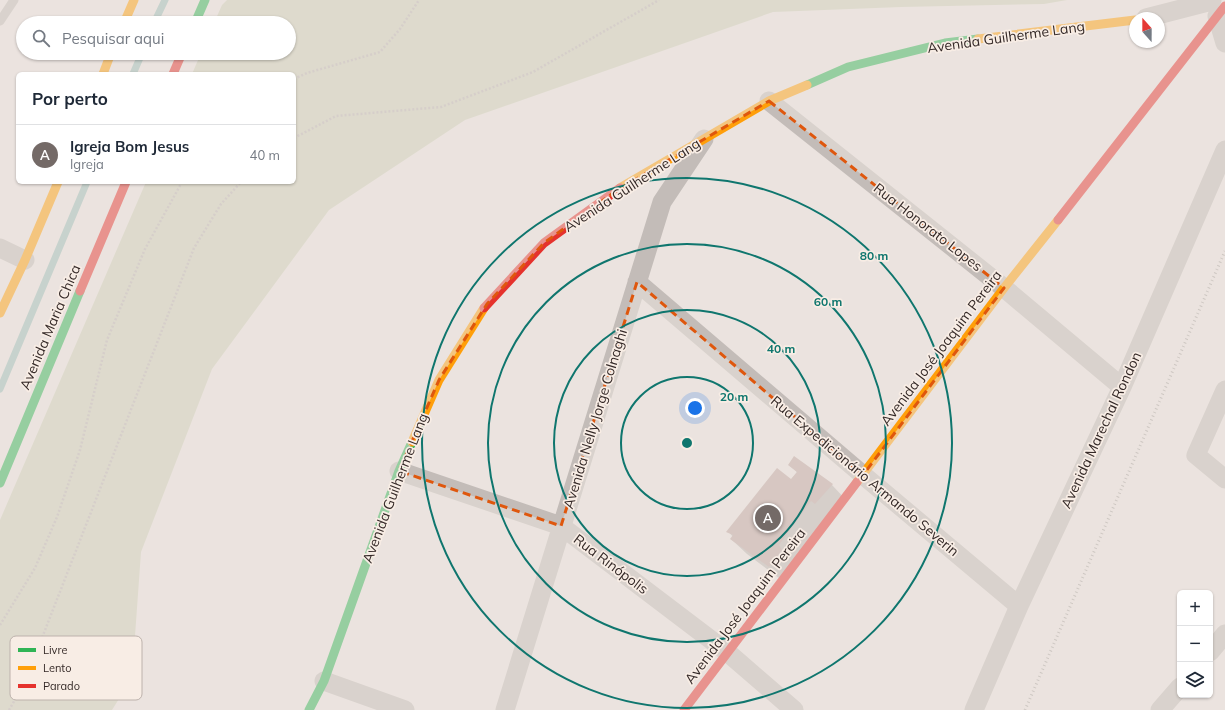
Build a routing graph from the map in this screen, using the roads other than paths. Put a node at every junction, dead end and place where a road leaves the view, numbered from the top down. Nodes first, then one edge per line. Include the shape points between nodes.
1 (14, 0) edge
2 (134, 0) edge
3 (205, 0) edge
4 (1218, 7) edge
5 (1165, 13) edge
6 (127, 16) edge
7 (198, 16) edge
8 (0, 21) edge
9 (1129, 21) edge
10 (1225, 43) edge
11 (109, 60) edge
12 (179, 60) edge
13 (104, 72) edge
14 (173, 72) edge
15 (769, 101) junction
16 (705, 138) junction
17 (1225, 150) edge
18 (57, 184) edge
19 (125, 184) edge
20 (0, 248) edge
21 (25, 260) junction
22 (637, 282) junction
23 (1004, 288) junction
24 (0, 313) edge
25 (1122, 387) junction
26 (1225, 390) edge
27 (399, 471) junction
28 (862, 475) junction
29 (1225, 479) edge
30 (0, 483) edge
31 (561, 526) junction
32 (1019, 606) junction
33 (1225, 634) edge
34 (1213, 648) edge
35 (727, 652) junction
36 (324, 681) junction
37 (1177, 690) edge
38 (309, 710) edge
39 (405, 710) edge
40 (505, 710) edge
41 (684, 710) edge
42 (794, 710) edge
43 (974, 710) edge
44 (1160, 710) edge

1 - 8 lane
2 - 6 street
3 - 7 street
4 - 5 street via 1208,2
4 - 10 street
4 - 23 street, Avenida José Joaquim Pereira
9 - 15 street, Avenida Guilherme Lang via 944,43 848,67
11 - 13 street
12 - 14 street
15 - 16 street, Avenida Guilherme Lang
15 - 23 street, Rua Honorato Lopes
16 - 22 street, Avenida Nelly Jorge Colnaghi via 662,202
16 - 27 street, Avenida Guilherme Lang via 616,191 544,243 487,304 439,380
17 - 25 street, Avenida Marechal Rondon
18 - 21 street
19 - 30 street, Avenida Maria Chica
20 - 21 street
21 - 24 street
22 - 28 street, Rua Expedicionário Armando Severin
22 - 31 street, Avenida Nelly Jorge Colnaghi
23 - 25 street, Rua Honorato Lopes
23 - 28 street, Avenida José Joaquim Pereira
25 - 32 street, Avenida Marechal Rondon
26 - 29 street via 1196,454
27 - 31 street, Rua Rinópolis
27 - 36 street, Avenida Guilherme Lang
28 - 32 street, Rua Expedicionário Armando Severin
28 - 35 street, Avenida José Joaquim Pereira
31 - 35 street, Rua Rinópolis
31 - 40 street, Avenida Nelly Jorge Colnaghi
32 - 43 street, Avenida Marechal Rondon
33 - 34 street
35 - 41 street, Avenida José Joaquim Pereira
35 - 42 street, Rua Rinópolis
36 - 38 street, Avenida Guilherme Lang
36 - 39 street
37 - 44 street

